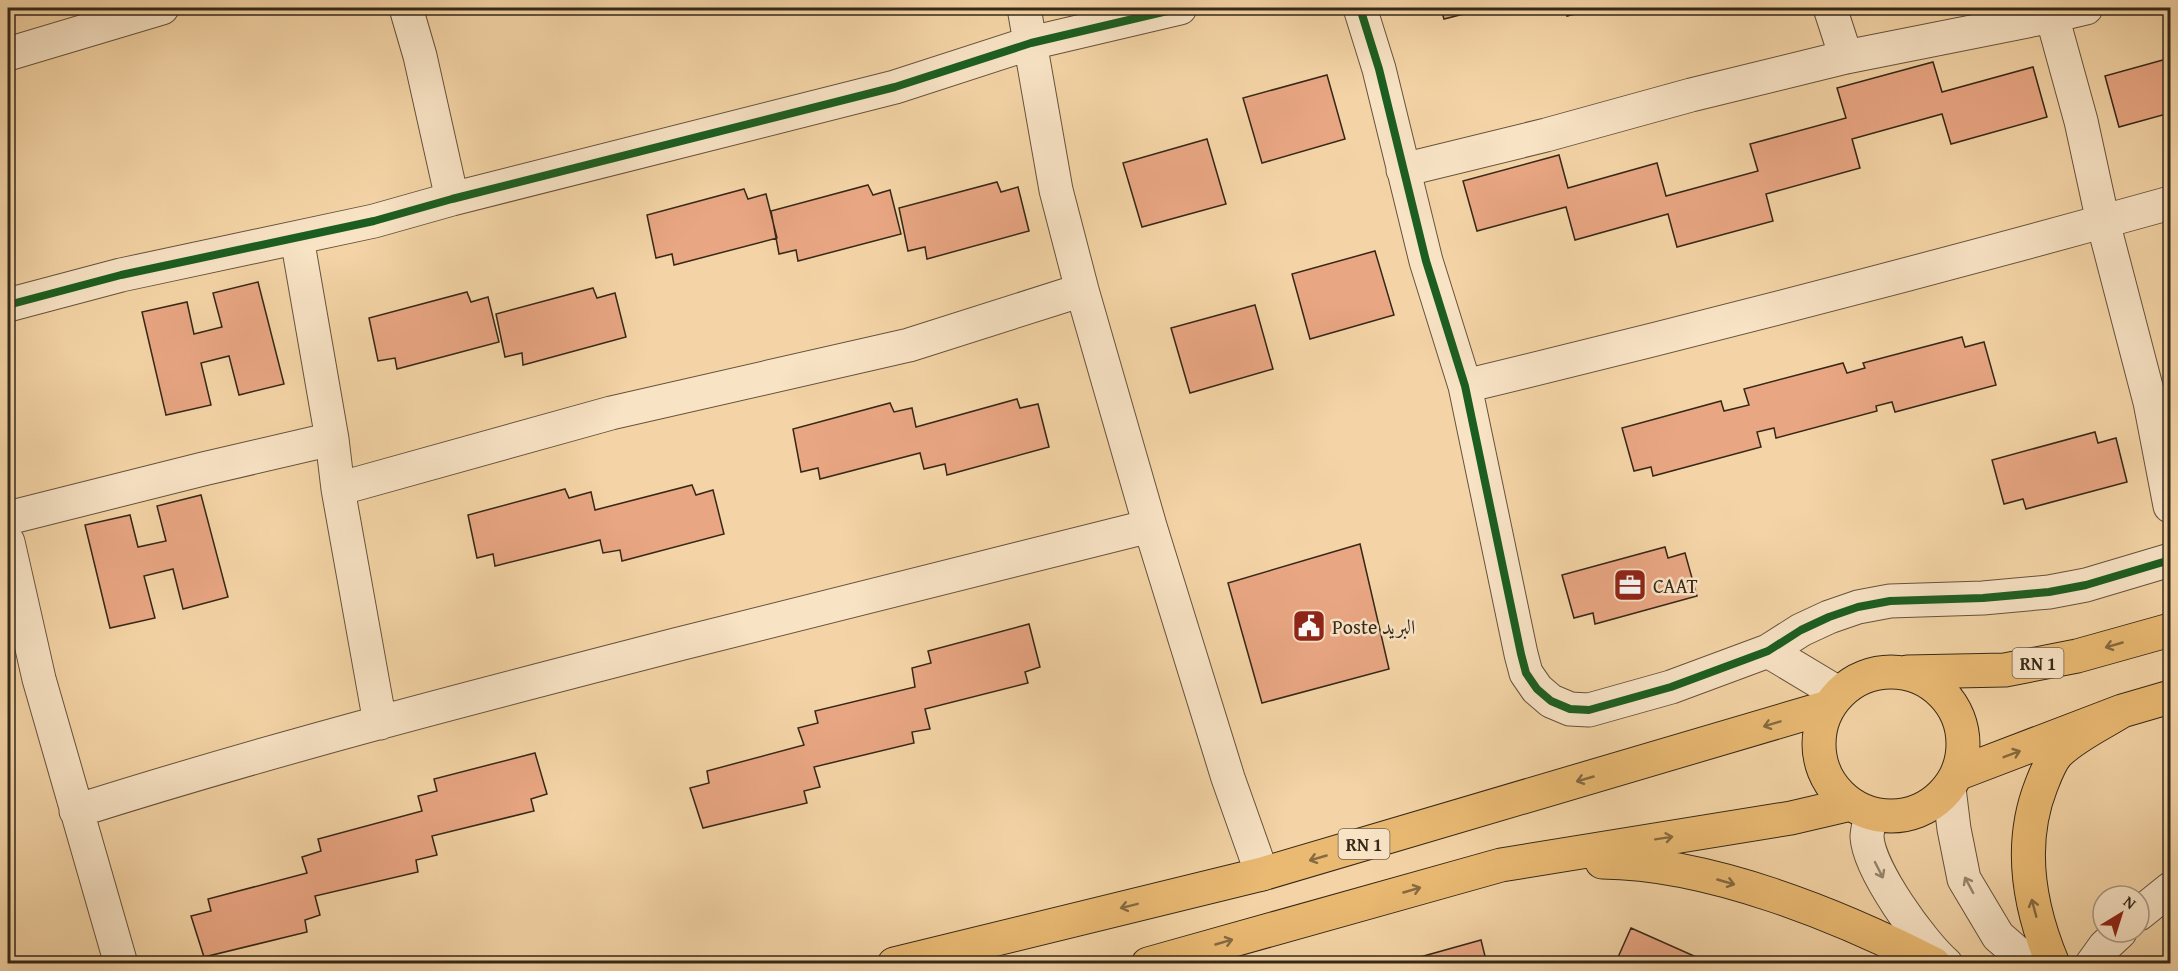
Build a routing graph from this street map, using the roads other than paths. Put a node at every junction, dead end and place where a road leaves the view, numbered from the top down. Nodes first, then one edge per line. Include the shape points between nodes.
1 (162, 8) edge
2 (406, 8) edge
3 (1024, 8) edge
4 (1180, 8) edge
5 (1360, 8) edge
6 (1830, 8) edge
7 (2086, 8) edge
8 (2052, 16) junction
9 (1032, 43) junction
10 (8, 54) edge
11 (1846, 57) junction
12 (1403, 170) junction
13 (452, 199) junction
14 (2170, 203) edge
15 (2103, 222) junction
16 (297, 238) junction
17 (1082, 290) junction
18 (8, 305) edge
19 (1465, 386) junction
20 (2160, 400) edge
21 (332, 439) junction
22 (338, 489) junction
23 (2170, 506) edge
24 (8, 518) edge
25 (1150, 526) junction
26 (8, 542) edge
27 (2170, 560) edge
28 (2170, 630) edge
29 (1768, 651) junction
30 (1903, 672) junction
31 (2170, 697) edge
32 (1833, 700) junction
33 (2122, 711) junction
34 (380, 723) junction
35 (1953, 781) junction
36 (1861, 809) junction
37 (76, 810) junction
38 (1501, 865) junction
39 (1262, 874) junction
40 (2170, 889) edge
41 (2151, 904) edge
42 (2107, 944) edge
43 (121, 963) edge
44 (894, 963) edge
45 (1148, 963) edge
46 (1934, 963) edge
47 (1947, 963) edge
48 (2030, 963) edge
49 (2053, 963) edge
50 (2092, 963) edge

1 - 10 street
2 - 13 street
3 - 9 street
4 - 9 street
5 - 12 street
6 - 11 street
7 - 8 street
8 - 11 street
8 - 15 street
9 - 13 street via 895,87
9 - 17 street via 1056,190
11 - 12 street
12 - 19 street
13 - 16 street
14 - 15 street
15 - 19 street
15 - 20 street
16 - 18 street via 121,275
16 - 21 street
17 - 22 street via 909,345 611,413
17 - 25 street
19 - 29 street via 1521,654 1526,673 1537,689 1569,709 1589,710 1671,687
20 - 23 street
21 - 22 street
21 - 24 street
22 - 34 street
25 - 34 street
25 - 39 street
26 - 37 street via 39,679
27 - 29 street via 2049,592 1890,601 1858,607 1801,630
28 -> 30 highway, RN 1 via 2077,656 2005,670
29 - 32 street
30 - 32 highway via 1863,676
30 - 35 highway via 1942,692 1955,710 1962,731 1963,753
31 - 33 highway
32 - 36 highway via 1820,727 1818,749 1823,770 1834,790
32 -> 39 highway, RN 1
35 -> 33 highway
49 -> 33 highway via 2032,901 2027,861 2037,797 2057,754
34 - 37 street
35 - 36 highway via 1934,803 1914,813 1892,817
48 -> 35 street via 1998,936 1964,879 1954,829
38 -> 36 highway
36 -> 47 street via 1876,866 1922,938
37 - 43 street
45 -> 38 highway
38 -> 46 highway via 1613,862 1696,873 1839,920
39 -> 44 highway, RN 1
40 - 41 street
42 - 50 street

